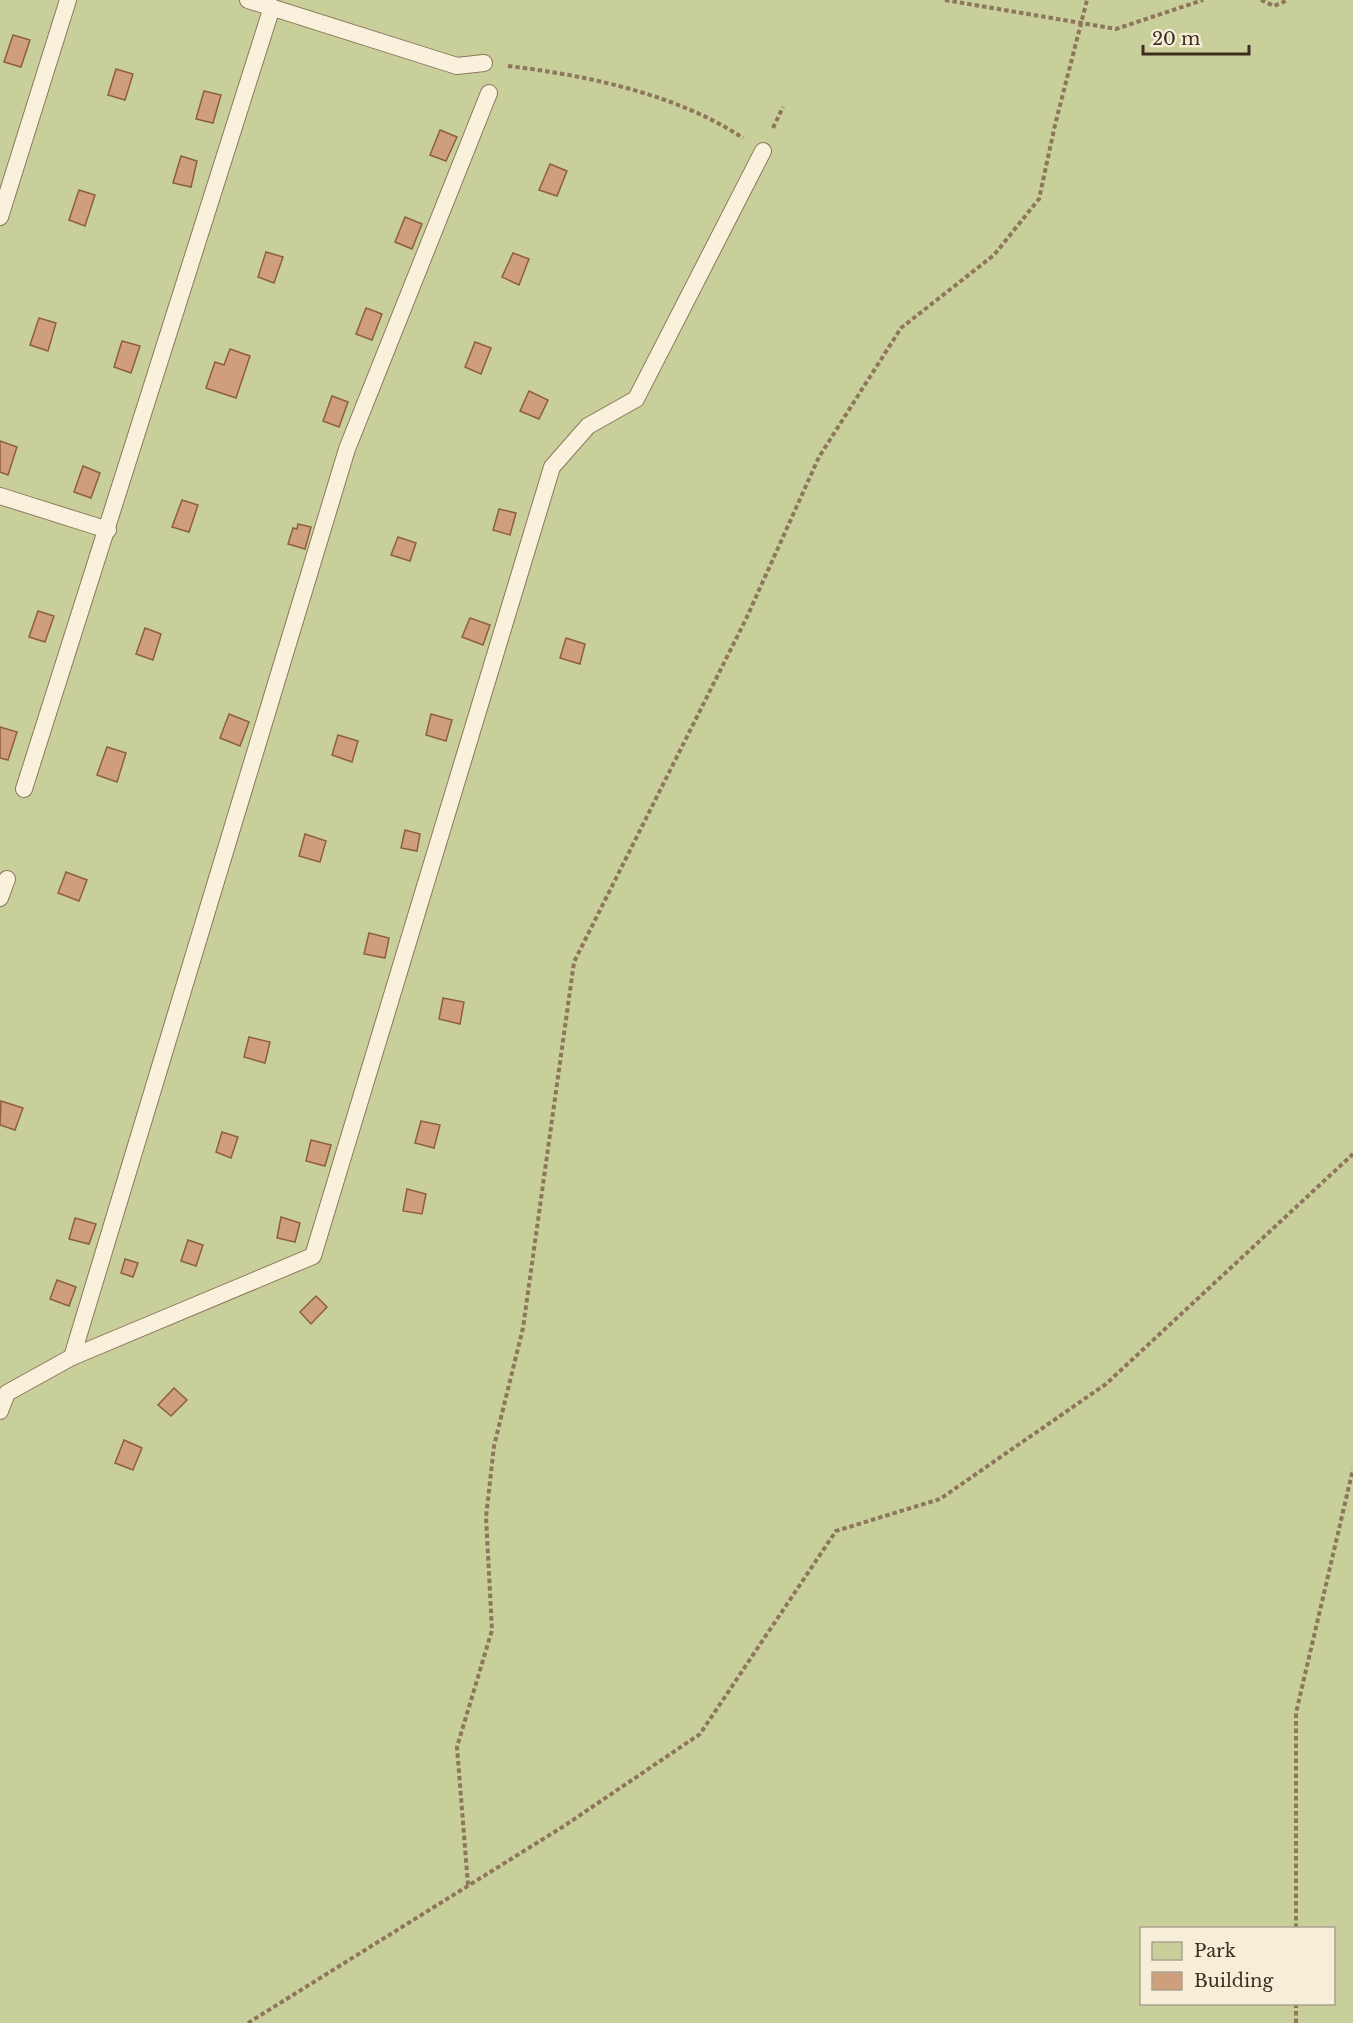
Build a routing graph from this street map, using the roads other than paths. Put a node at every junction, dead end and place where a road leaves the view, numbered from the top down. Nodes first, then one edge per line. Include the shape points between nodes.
1 (68, 0) edge
2 (248, 0) edge
3 (272, 8) junction
4 (484, 63) road end
5 (489, 93) dead end
6 (763, 151) road end
7 (0, 217) edge
8 (0, 496) edge
9 (108, 530) junction
10 (24, 789) dead end
11 (7, 879) dead end
12 (0, 898) edge
13 (72, 1357) junction
14 (0, 1411) edge

1 - 7 lane
2 - 3 lane
3 - 4 lane via 457,66
3 - 9 lane
5 - 13 lane via 347,449
6 - 13 lane via 636,399 588,426 552,467 313,1256
8 - 9 lane
9 - 10 lane
11 - 12 lane
13 - 14 lane via 7,1393

